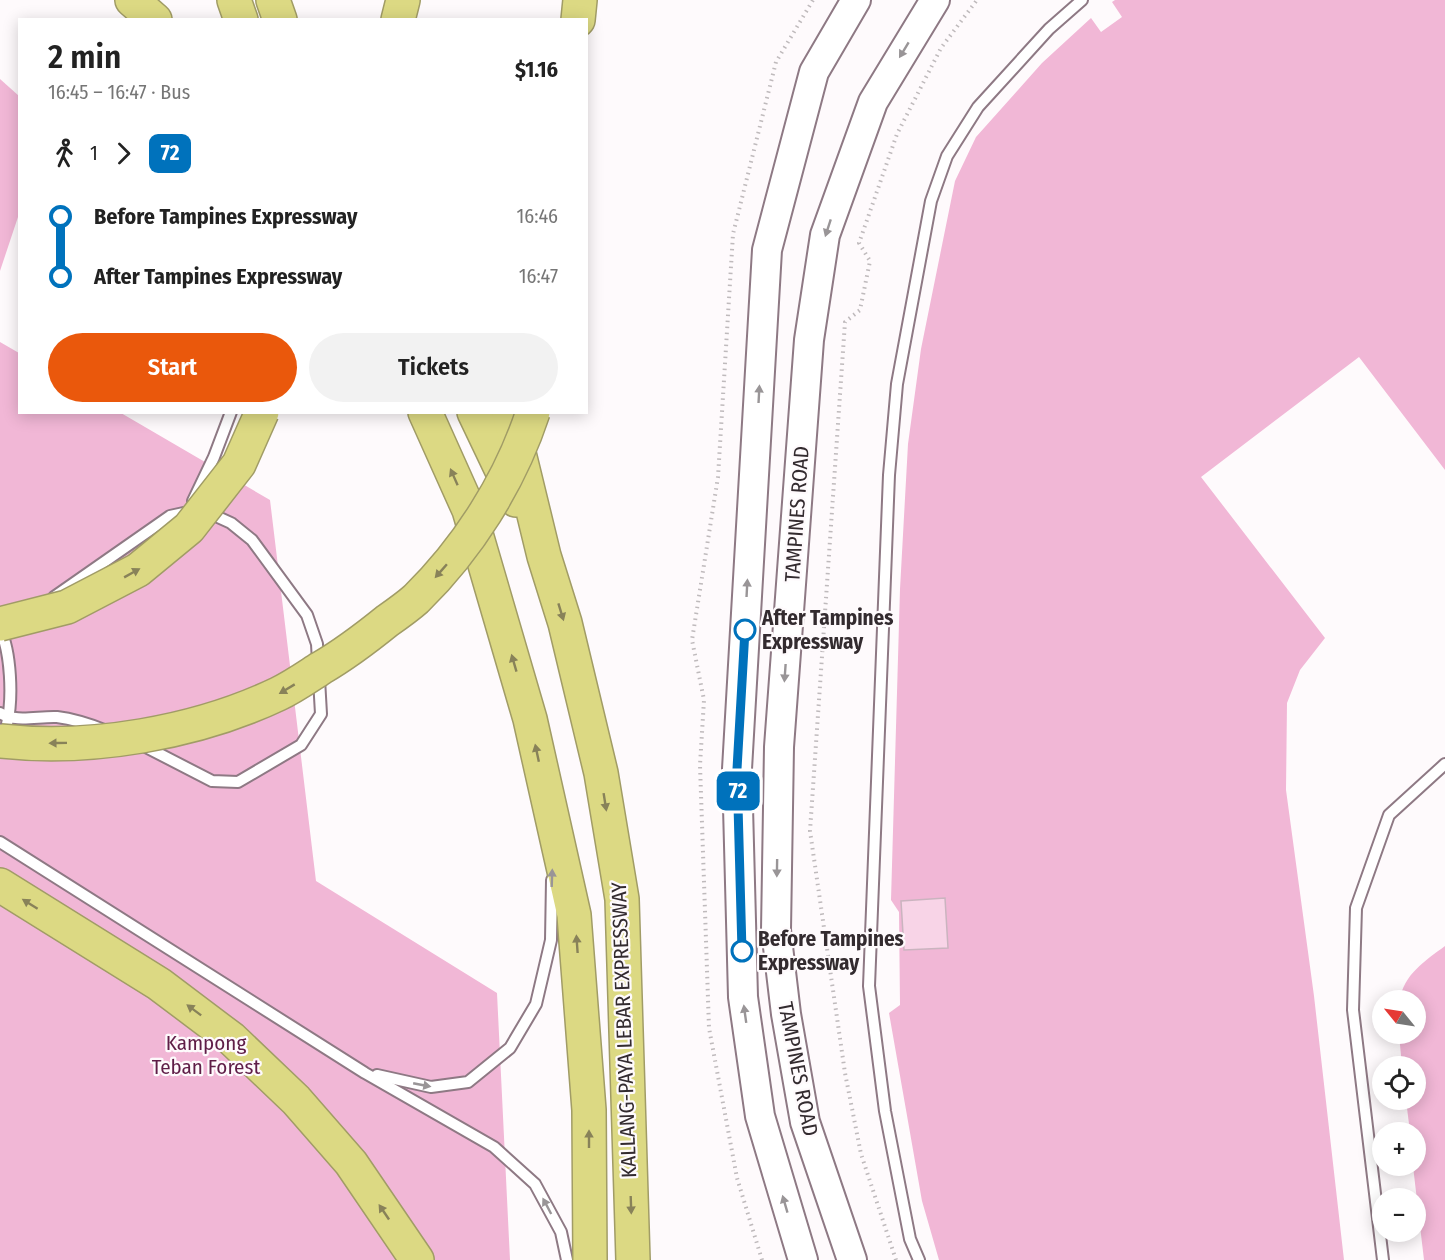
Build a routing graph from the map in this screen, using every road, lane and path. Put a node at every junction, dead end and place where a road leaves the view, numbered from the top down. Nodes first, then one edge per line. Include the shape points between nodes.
1 (132, 0) edge
2 (234, 0) edge
3 (273, 0) edge
4 (403, 0) edge
5 (580, 0) edge
6 (813, 0) edge
7 (856, 0) edge
8 (935, 0) edge
9 (977, 0) edge
10 (1082, 0) edge
11 (153, 18) edge
12 (240, 18) edge
13 (279, 18) edge
14 (398, 18) edge
15 (578, 18) edge
16 (230, 414) edge
17 (261, 414) edge
18 (426, 414) edge
19 (475, 414) edge
20 (509, 414) edge
21 (532, 414) edge
22 (188, 512) junction
23 (544, 556) junction
24 (1, 629) edge
25 (3, 724) edge
26 (0, 756) edge
27 (1445, 764) edge
28 (554, 828) junction
29 (0, 842) edge
30 (0, 885) edge
31 (365, 1073) junction
32 (417, 1260) edge
33 (567, 1260) edge
34 (590, 1260) edge
35 (633, 1260) edge
36 (762, 1260) edge
37 (802, 1260) edge
38 (852, 1260) edge
39 (896, 1260) edge
40 (919, 1260) edge
41 (1383, 1260) edge

1 - 11 highway
2 - 12 highway
3 - 13 highway
4 - 14 highway
5 - 15 highway
6 - 36 path via 776,62 733,234 718,477 692,640 704,700 700,765 709,1028 737,1178
37 -> 7 main road, TAMPINES ROAD via 760,1116 743,997 737,769 767,250 814,72
8 -> 38 main road, TAMPINES ROAD via 873,102 825,235 809,340 779,747 776,930 786,1014 806,1122
9 - 39 path via 941,48 897,134 859,243 870,261 860,310 845,322 813,772 810,831 845,1072 861,1154
10 - 40 lane via 1049,29 978,107 947,156 931,201 897,384 888,475 869,986 885,1111 910,1239
16 - 22 lane
24 -> 17 highway, bridge via 67,607 138,570 189,528 239,464
28 -> 18 highway via 530,719 469,510
19 - 23 highway
20 - 23 highway
21 -> 25 highway, bridge via 503,484 462,546 415,600 348,652 279,694 211,720 84,743 24,744
22 - 24 lane via 170,516
22 - 25 lane via 209,513 252,540 307,615 317,644 321,714 301,746 238,782 212,781 154,750 86,723 58,717
23 -> 35 highway, KALLANG-PAYA LEBAR EXPRESSWAY via 565,623 601,773 622,899
24 - 25 lane via 10,671
25 - 26 lane
27 - 41 lane via 1389,815 1356,908 1353,1010
31 -> 28 lane via 431,1087 468,1082 510,1048 536,1004 551,940
34 -> 28 highway via 589,1110 574,915
29 - 31 lane
32 -> 30 highway via 351,1163 297,1100 232,1039 159,984
33 -> 31 lane via 561,1232 535,1184 494,1147

